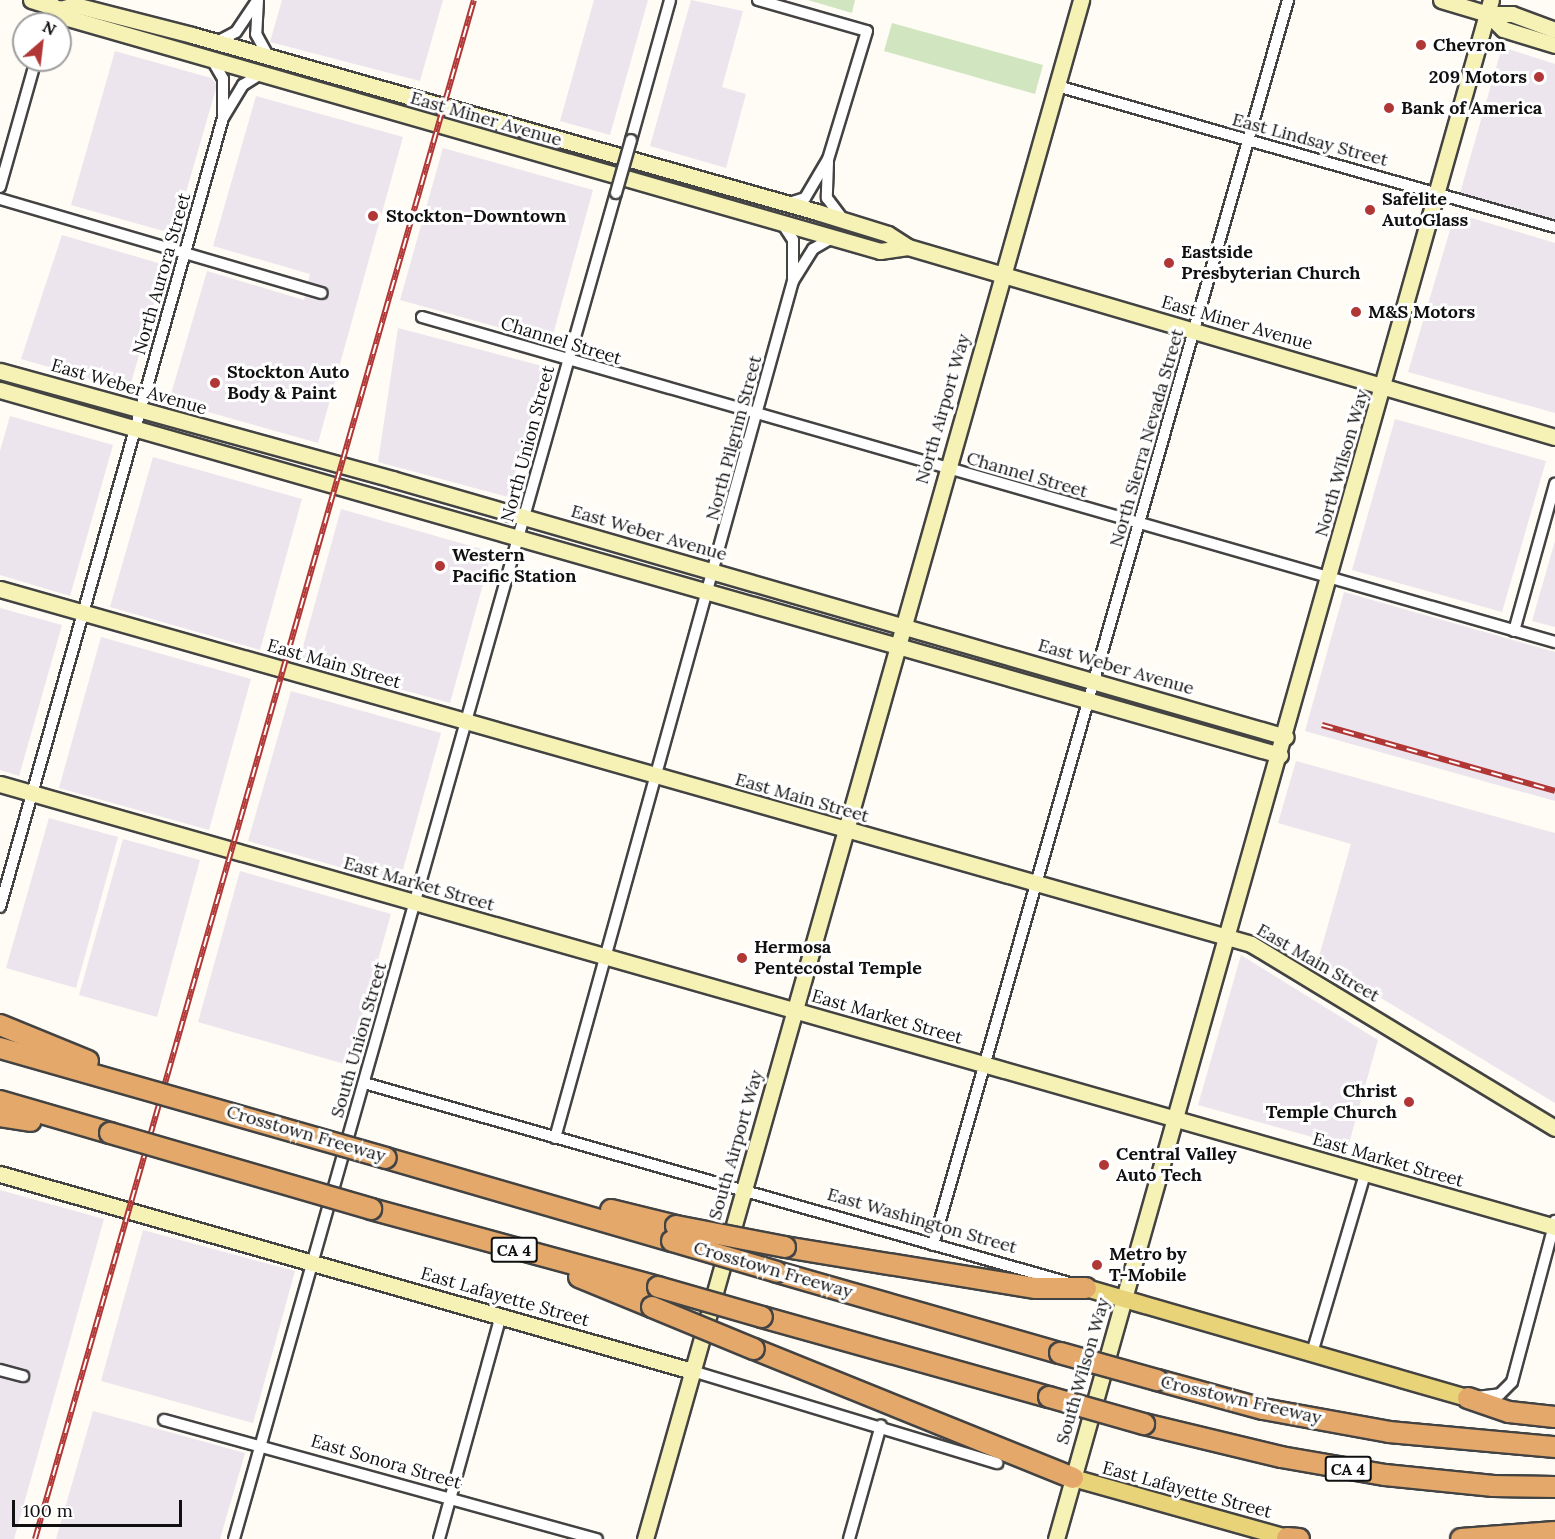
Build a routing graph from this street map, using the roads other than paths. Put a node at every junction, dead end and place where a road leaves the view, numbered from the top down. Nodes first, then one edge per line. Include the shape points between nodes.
1 (31, 0) edge
2 (670, 0) edge
3 (758, 0) edge
4 (1081, 0) edge
5 (1288, 0) edge
6 (1441, 0) edge
7 (257, 1) edge
8 (55, 5) edge
9 (1489, 7) edge
10 (1555, 30) edge
11 (216, 42) junction
12 (1555, 45) edge
13 (268, 57) junction
14 (211, 58) junction
15 (33, 72) edge
16 (263, 73) junction
17 (1057, 86) junction
18 (223, 118) junction
19 (1247, 141) junction
20 (828, 159) junction
21 (0, 187) edge
22 (1435, 192) junction
23 (0, 199) edge
24 (787, 204) junction
25 (845, 221) junction
26 (781, 222) junction
27 (1555, 227) edge
28 (834, 237) junction
29 (908, 247) junction
30 (185, 252) junction
31 (1004, 275) junction
32 (792, 281) junction
33 (322, 292) dead end
34 (422, 317) dead end
35 (1194, 331) junction
36 (568, 361) junction
37 (0, 371) edge
38 (1384, 386) junction
39 (0, 390) edge
40 (140, 411) junction
41 (758, 416) junction
42 (135, 428) junction
43 (1555, 437) edge
44 (947, 469) junction
45 (1555, 484) edge
46 (525, 518) junction
47 (1139, 524) junction
48 (519, 539) junction
49 (714, 572) junction
50 (1329, 578) junction
51 (0, 589) edge
52 (708, 593) junction
53 (83, 613) junction
54 (901, 624) junction
55 (1514, 631) junction
56 (1555, 642) edge
57 (895, 648) junction
58 (1095, 682) junction
59 (1089, 701) junction
60 (466, 722) junction
61 (1286, 737) junction
62 (1280, 755) junction
63 (656, 776) junction
64 (0, 784) edge
65 (32, 794) junction
66 (846, 830) junction
67 (1036, 884) junction
68 (415, 903) junction
69 (0, 907) edge
70 (1226, 936) junction
71 (604, 957) junction
72 (795, 1011) junction
73 (0, 1026) edge
74 (0, 1048) edge
75 (984, 1065) junction
76 (364, 1083) junction
77 (174, 1096) junction
78 (0, 1101) edge
79 (0, 1116) edge
80 (1174, 1119) junction
81 (1555, 1128) edge
82 (110, 1133) junction
83 (555, 1138) junction
84 (0, 1174) edge
85 (1365, 1174) junction
86 (743, 1192) junction
87 (1554, 1224) edge
88 (674, 1233) junction
89 (933, 1245) junction
90 (512, 1250) junction
91 (314, 1262) junction
92 (1086, 1288) junction
93 (1124, 1298) junction
94 (501, 1316) junction
95 (1312, 1353) junction
96 (0, 1370) edge
97 (692, 1371) junction
98 (23, 1376) dead end
99 (1468, 1398) junction
100 (1555, 1417) edge
101 (164, 1420) dead end
102 (881, 1425) junction
103 (261, 1444) junction
104 (1555, 1447) edge
105 (997, 1463) dead end
106 (1073, 1478) junction
107 (1555, 1487) edge
108 (451, 1497) junction
109 (1555, 1532) edge
110 (234, 1539) edge
111 (439, 1539) edge
112 (597, 1539) edge
113 (645, 1539) edge
114 (849, 1539) edge
115 (1056, 1539) edge
116 (1292, 1539) edge
117 (1461, 1539) edge

1 - 8 main road, East Miner Avenue
2 - 36 street, North Union Street, bridge
3 - 20 street via 867,31
4 - 17 main road, North Airport Way
5 - 19 street, North Sierra Nevada Street
6 - 9 main road
7 - 11 street via 236,32
7 - 13 street via 256,34
8 - 11 main road, East Miner Avenue via 75,5
8 - 14 main road, East Miner Avenue via 68,18
9 - 10 main road
9 - 12 main road via 1503,29
9 - 22 main road, North Wilson Way
11 - 13 main road, East Miner Avenue
13 - 24 main road, East Miner Avenue
14 - 16 main road, East Miner Avenue
14 - 18 street, North Aurora Street via 223,79
15 - 21 street
16 - 18 street, North Aurora Street via 243,85
16 - 26 main road, East Miner Avenue
17 - 19 street, East Lindsay Street
17 - 31 main road, North Airport Way
18 - 30 street, North Aurora Street
19 - 22 street, East Lindsay Street
19 - 35 street, North Sierra Nevada Street
20 - 24 street via 805,198
20 - 25 street via 827,198
22 - 27 street, East Lindsay Street
22 - 38 main road, North Wilson Way
23 - 30 street
24 - 25 main road, East Miner Avenue
25 - 29 main road, East Miner Avenue via 888,234
26 - 28 main road, East Miner Avenue
26 - 32 street, North Pilgrim Street via 793,238
28 - 29 main road, East Miner Avenue via 880,251
28 - 32 street, North Pilgrim Street via 813,249
29 - 31 main road, East Miner Avenue
30 - 33 street
30 - 40 street, North Aurora Street
31 - 35 main road, East Miner Avenue
31 - 44 main road, North Airport Way
32 - 41 street, North Pilgrim Street
34 - 36 street, Channel Street
35 - 38 main road, East Miner Avenue
35 - 47 street, North Sierra Nevada Street
36 - 41 street, Channel Street
36 - 46 street, North Union Street
37 - 40 main road, East Weber Avenue
38 - 43 main road, East Miner Avenue
38 - 50 main road, North Wilson Way
39 - 42 main road
40 - 42 street, North Aurora Street
40 - 46 main road, East Weber Avenue
41 - 44 street, Channel Street
41 - 49 street, North Pilgrim Street
42 - 48 main road
42 - 53 street, North Aurora Street
44 - 47 street, Channel Street
44 - 54 main road, North Airport Way
45 - 55 street
46 - 48 street, North Union Street
46 - 49 main road, East Weber Avenue
47 - 50 street, Channel Street
47 - 58 street, North Sierra Nevada Street
48 - 52 main road
48 - 60 street, North Union Street
49 - 52 street, North Pilgrim Street
49 - 54 main road, East Weber Avenue
50 - 55 street, Channel Street
50 - 61 main road, North Wilson Way
51 - 53 main road, East Main Street
52 - 57 main road
52 - 63 street, North Pilgrim Street
53 - 60 main road, East Main Street
53 - 65 street, North Aurora Street
54 - 57 main road, North Airport Way
54 - 58 main road, East Weber Avenue
55 - 56 street, Channel Street
57 - 59 main road
57 - 66 main road, North Airport Way
58 - 59 street, North Sierra Nevada Street
58 - 61 main road, East Weber Avenue
59 - 62 main road
59 - 67 street, North Sierra Nevada Street
60 - 63 main road, East Main Street
60 - 68 street, South Union Street
61 - 62 main road, North Wilson Way
62 - 70 main road, North Wilson Way
63 - 66 main road, East Main Street
63 - 71 street, North Pilgrim Street
64 - 65 main road, East Market Street
65 - 68 main road, East Market Street
65 - 69 street, North Aurora Street
66 - 67 main road, East Main Street
66 - 72 main road, South Airport Way
67 - 70 main road, East Main Street
67 - 75 street, North Sierra Nevada Street
68 - 71 main road, East Market Street
68 - 76 street, South Union Street
70 - 80 main road, South Wilson Way
70 - 81 main road, East Main Street via 1257,946
71 - 72 main road, East Market Street
71 - 83 street, North Pilgrim Street
72 - 75 main road, East Market Street
72 - 86 main road, South Airport Way
73 - 77 highway, bridge
74 - 77 highway, Crosstown Freeway, bridge
75 - 80 main road, East Market Street
75 - 89 street, North Sierra Nevada Street
76 - 83 street, East Washington Street
76 - 91 street, South Union Street
77 - 88 highway, Crosstown Freeway, bridge via 518,1196 602,1208
78 - 82 highway, CA 4
79 - 82 highway
80 - 85 main road, East Market Street
80 - 93 main road, South Wilson Way
82 - 90 highway, CA 4, bridge
83 - 86 street, East Washington Street
84 - 91 main road, East Lafayette Street
85 - 87 main road, East Market Street
85 - 95 street
86 - 89 street, East Washington Street
86 - 97 main road, South Airport Way
87 - 99 street via 1512,1382 1500,1394
88 - 92 highway, bridge via 1036,1288
88 - 104 highway, Crosstown Freeway / CA 4, bridge via 777,1272 1263,1409 1389,1432
89 - 92 street, East Washington Street
90 - 106 highway, bridge
90 - 107 highway, CA 4, bridge via 658,1287 1144,1424 1281,1457 1385,1475 1493,1486
91 - 94 main road, East Lafayette Street
91 - 103 street, South Union Street
92 - 93 main road, East Washington Street
93 - 95 main road, East Washington Street
93 - 106 main road, South Wilson Way
94 - 97 main road, East Lafayette Street
94 - 108 street
95 - 99 main road, East Washington Street
96 - 98 street
97 - 102 street, East Lafayette Street
97 - 113 main road, South Airport Way
99 - 100 highway via 1509,1412
101 - 103 street, East Sonora Street
102 - 105 street, East Lafayette Street
102 - 114 street
103 - 108 street, East Sonora Street
103 - 110 street, South Union Street
106 - 115 main road, South Wilson Way
106 - 116 main road, East Lafayette Street
108 - 111 street
108 - 112 street, East Sonora Street
109 - 117 highway

